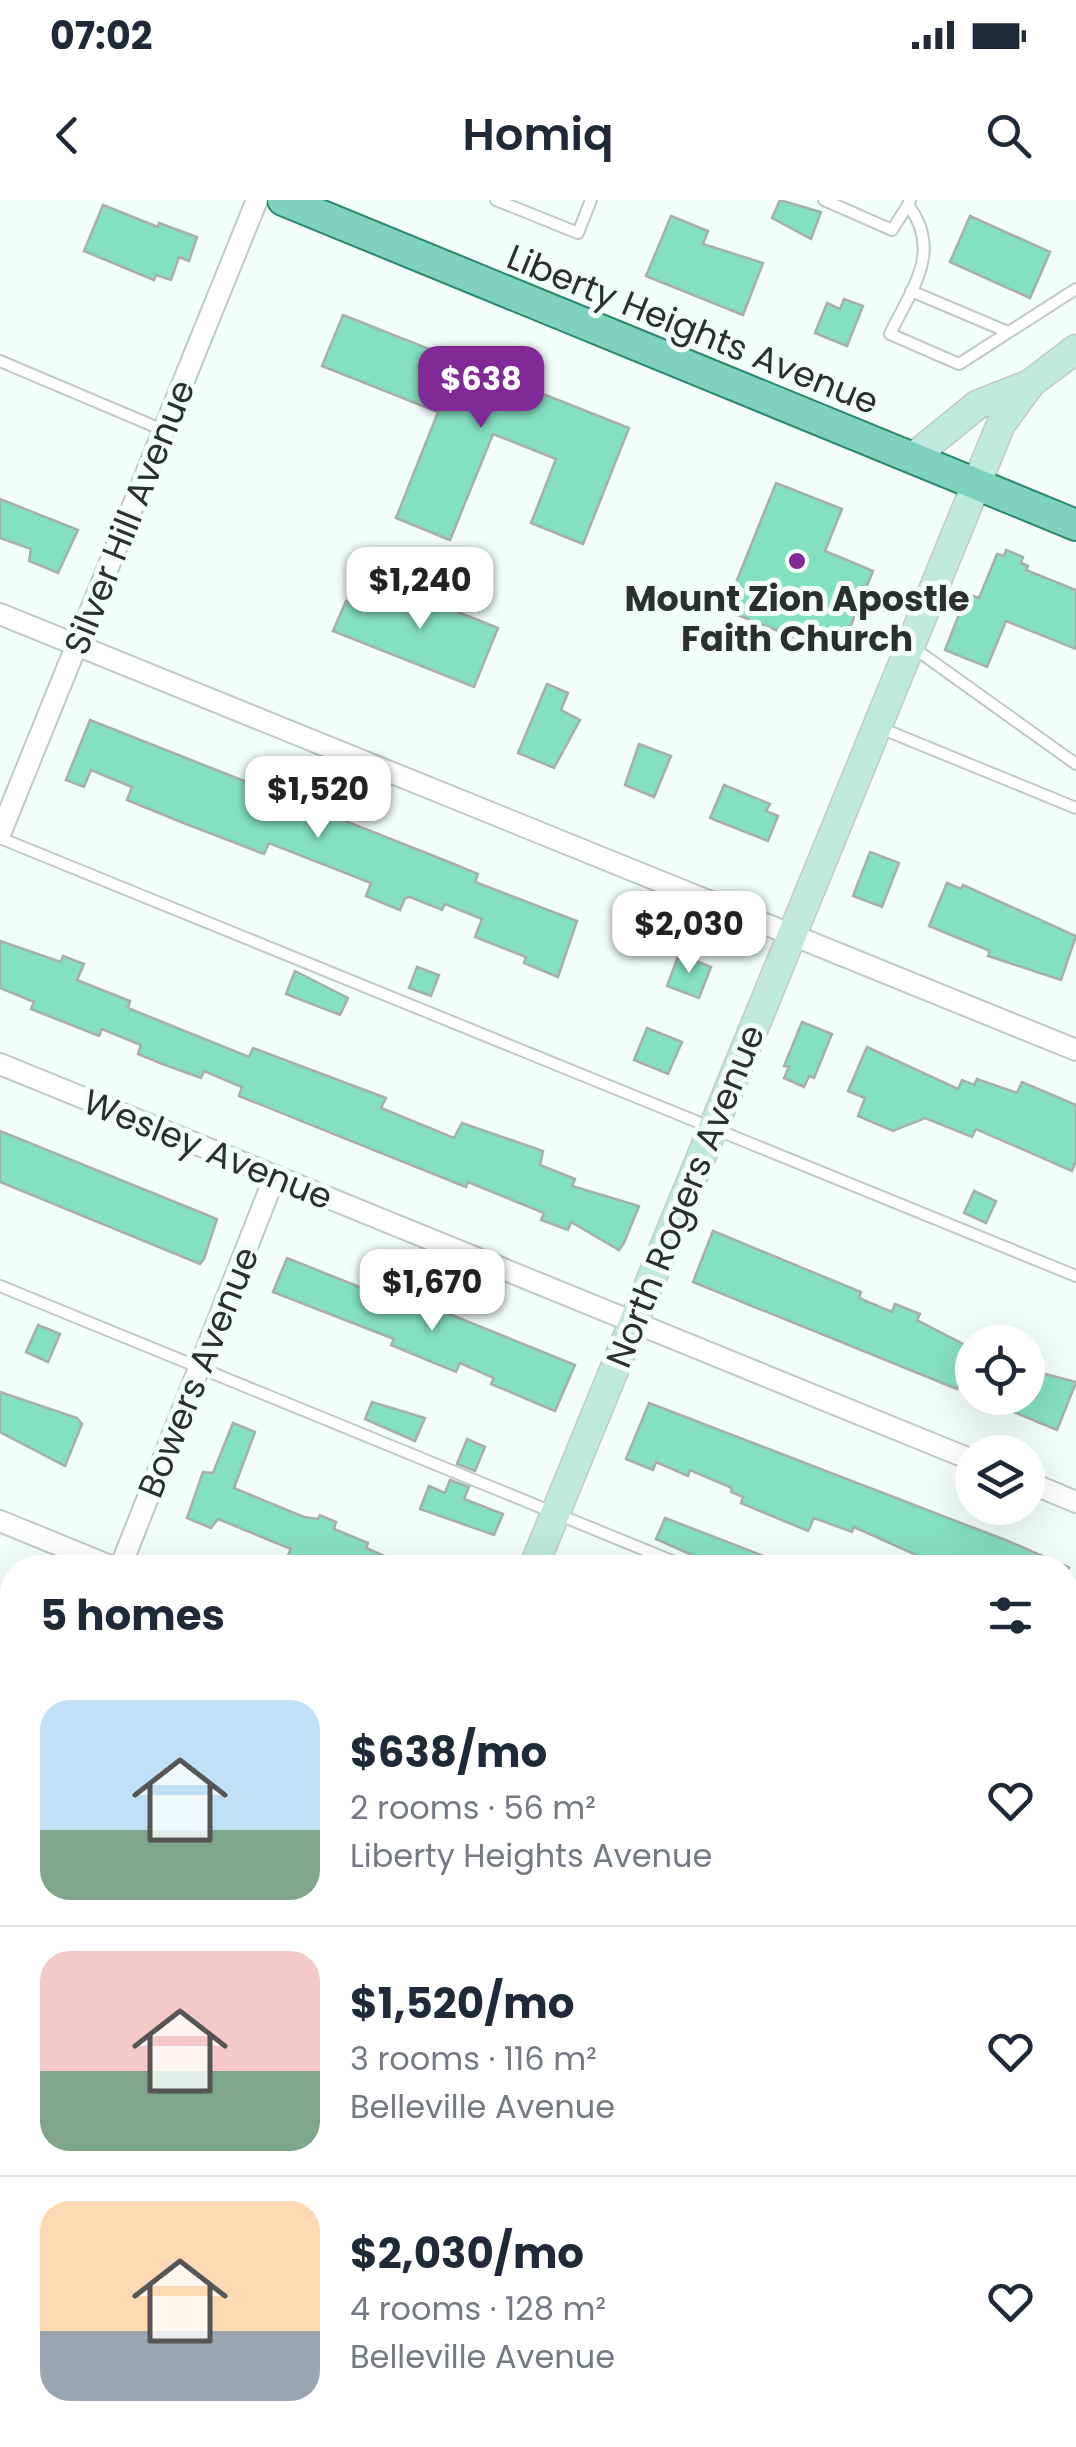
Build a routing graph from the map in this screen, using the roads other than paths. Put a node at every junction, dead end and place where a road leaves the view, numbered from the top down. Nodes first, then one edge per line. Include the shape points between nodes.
1 (257, 200) edge
2 (283, 200) edge
3 (496, 200) edge
4 (591, 200) edge
5 (824, 200) edge
6 (909, 203) edge
7 (1076, 289) edge
8 (911, 290) junction
9 (1008, 332) junction
10 (1076, 350) edge
11 (0, 361) edge
12 (1031, 383) junction
13 (164, 430) junction
14 (912, 458) junction
15 (977, 484) junction
16 (1076, 525) edge
17 (0, 614) edge
18 (77, 645) junction
19 (910, 645) junction
20 (876, 727) junction
21 (1076, 764) edge
22 (1076, 808) edge
23 (0, 836) edge
24 (794, 935) junction
25 (1076, 1050) edge
26 (0, 1064) edge
27 (714, 1126) junction
28 (276, 1176) junction
29 (1076, 1276) edge
30 (0, 1286) edge
31 (633, 1322) junction
32 (200, 1367) junction
33 (955, 1453) edge
34 (1045, 1489) edge
35 (1076, 1502) edge
36 (556, 1513) junction
37 (0, 1521) edge
38 (85, 1555) edge
39 (123, 1555) edge
40 (538, 1555) edge
41 (658, 1555) edge

1 - 13 street, Silver Hill Avenue
2 - 14 main road, Liberty Heights Avenue
3 - 4 lane via 578,233
5 - 6 lane via 892,230
6 - 8 lane via 924,226 925,248
7 - 9 lane
8 - 9 lane
8 - 9 lane via 890,334 959,364
10 - 12 street, North Rogers Avenue
11 - 13 lane
12 - 14 street via 977,404
12 - 15 street, North Rogers Avenue via 1001,424
13 - 18 street, Silver Hill Avenue
14 - 15 main road, Liberty Heights Avenue
15 - 16 main road, Liberty Heights Avenue
15 - 19 street, North Rogers Avenue
17 - 18 street
18 - 23 street, Silver Hill Avenue
18 - 24 street
19 - 20 street, North Rogers Avenue
19 - 21 lane
20 - 22 lane
20 - 24 street, North Rogers Avenue
23 - 27 lane
24 - 25 street
24 - 27 street, North Rogers Avenue
26 - 28 street, Wesley Avenue
27 - 29 lane
27 - 31 street, North Rogers Avenue
28 - 31 street, Wesley Avenue
28 - 32 street, Bowers Avenue
30 - 32 lane
31 - 33 street, Wesley Avenue
31 - 36 street, North Rogers Avenue
32 - 36 lane
32 - 39 street, Bowers Avenue
34 - 35 street
36 - 40 street, North Rogers Avenue
36 - 41 lane
37 - 38 street

